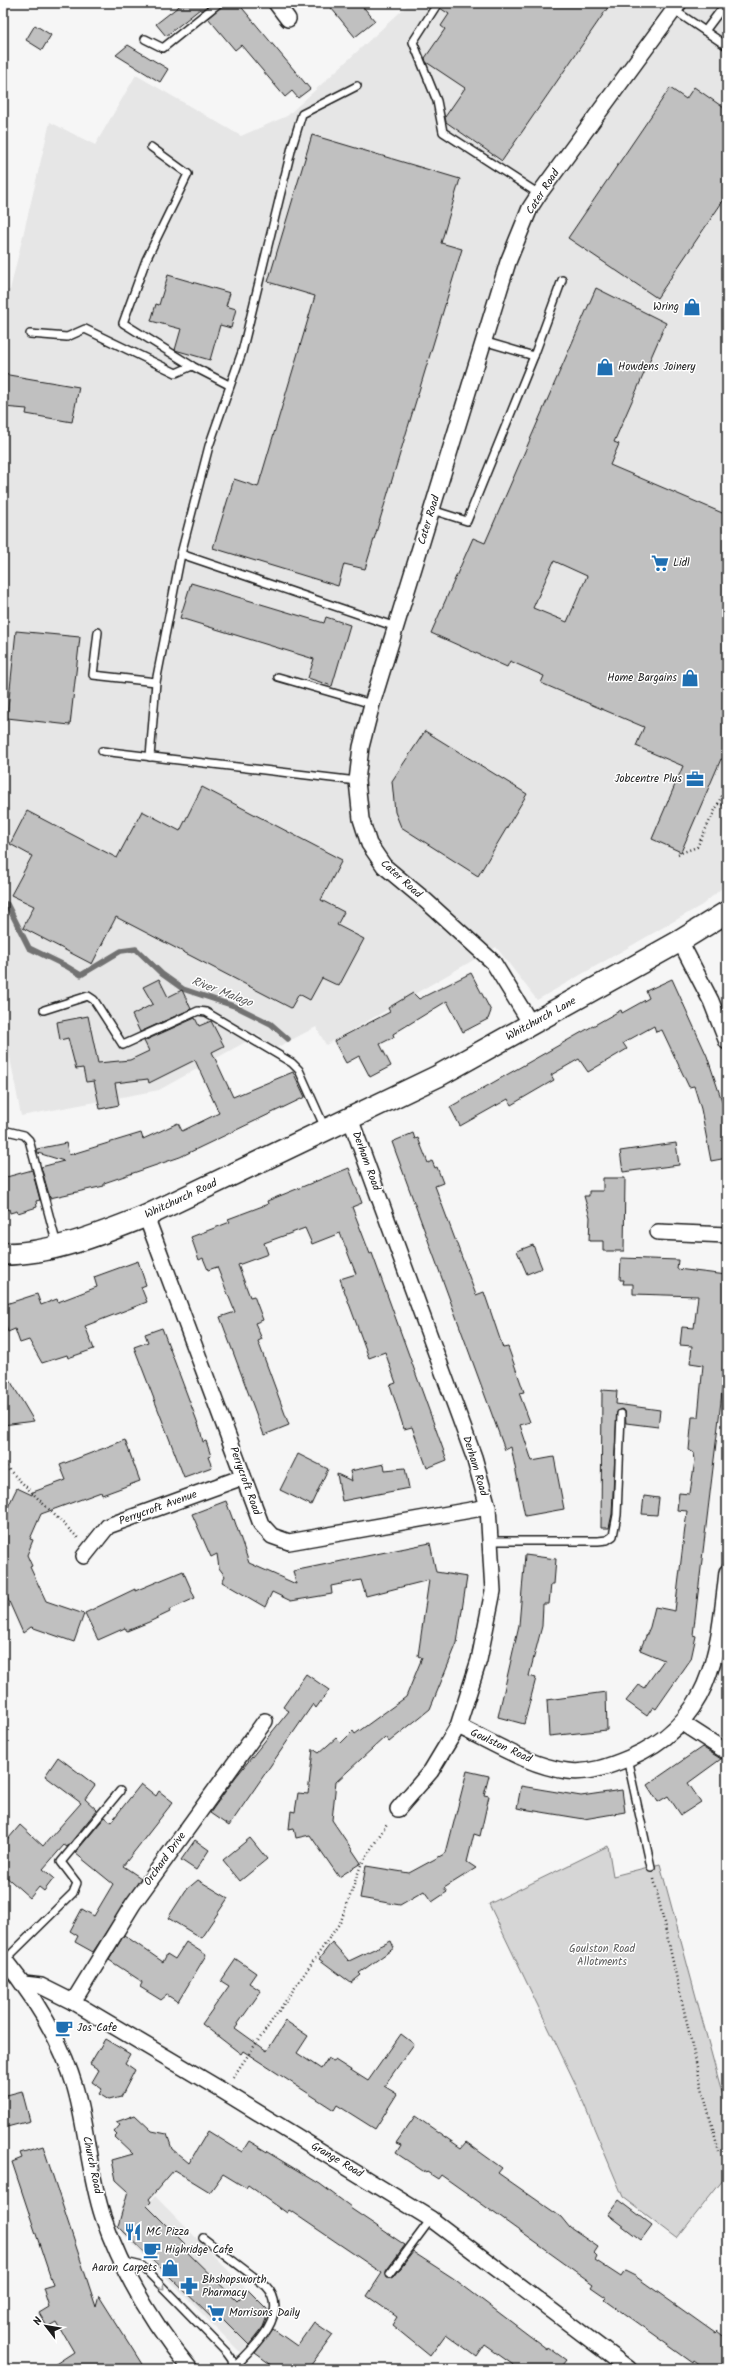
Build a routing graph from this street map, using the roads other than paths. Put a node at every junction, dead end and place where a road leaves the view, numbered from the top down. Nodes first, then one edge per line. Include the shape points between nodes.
1 (219, 3) edge
2 (276, 3) edge
3 (438, 3) edge
4 (726, 3) edge
5 (676, 6) edge
6 (288, 19) dead end
7 (705, 31) junction
8 (146, 39) dead end
9 (727, 46) edge
10 (357, 86) dead end
11 (151, 147) dead end
12 (538, 194) junction
13 (562, 280) dead end
14 (30, 334) dead end
15 (483, 341) junction
16 (534, 356) junction
17 (192, 366) junction
18 (229, 385) junction
19 (432, 510) junction
20 (181, 554) junction
21 (396, 627) junction
22 (98, 632) dead end
23 (278, 677) dead end
24 (156, 682) junction
25 (372, 704) junction
26 (102, 751) dead end
27 (150, 757) junction
28 (357, 781) junction
29 (727, 912) edge
30 (680, 942) junction
31 (44, 1010) dead end
32 (532, 1024) junction
33 (727, 1042) edge
34 (350, 1118) junction
35 (3, 1130) edge
36 (326, 1130) junction
37 (146, 1216) junction
38 (658, 1232) dead end
39 (727, 1235) edge
40 (57, 1246) junction
41 (3, 1254) edge
42 (621, 1414) dead end
43 (244, 1477) junction
44 (488, 1507) junction
45 (490, 1541) junction
46 (87, 1553) road end
47 (727, 1572) edge
48 (265, 1721) dead end
49 (682, 1723) junction
50 (458, 1726) junction
51 (727, 1752) edge
52 (627, 1758) junction
53 (120, 1791) dead end
54 (398, 1809) road end
55 (651, 1867) road end
56 (4, 1959) edge
57 (24, 1984) junction
58 (73, 2002) junction
59 (431, 2219) junction
60 (203, 2238) dead end
61 (119, 2260) junction
62 (390, 2274) dead end
63 (622, 2367) edge
64 (233, 2368) edge
65 (190, 2369) edge

1 - 8 lane via 163,48
2 - 6 street
3 - 12 lane via 413,42 437,101 443,132
4 - 7 lane
5 - 7 lane
5 - 12 street, Cater Road
7 - 9 lane
10 - 18 lane via 302,114 242,352
11 - 17 lane via 188,174 146,260 123,323
12 - 15 street, Cater Road via 508,262
13 - 16 lane
14 - 17 lane via 67,337 85,329 176,374
15 - 16 lane
15 - 19 street, Cater Road
16 - 19 lane via 467,521
17 - 18 lane
18 - 20 lane via 208,446
19 - 21 street, Cater Road
20 - 21 lane
20 - 24 lane
21 - 25 street, Cater Road
22 - 24 lane via 93,675
23 - 25 lane
24 - 27 lane
25 - 28 street, Cater Road via 361,747
26 - 27 lane
27 - 28 lane
28 - 32 street, Cater Road via 368,844 384,866 493,962
29 - 30 street, Whitchurch Lane
30 - 32 street, Whitchurch Lane
30 - 33 street via 711,1001
31 - 36 lane via 88,996 94,1000 123,1045 198,1011 206,1012 292,1063 298,1070
32 - 34 street, Whitchurch Lane via 438,1076
34 - 36 street, Whitchurch Road
34 - 44 street, Derham Road via 474,1457
35 - 40 lane via 24,1135 29,1140
36 - 37 street, Whitchurch Road
37 - 40 street, Whitchurch Road via 98,1236
37 - 43 street, Perrycroft Road
38 - 39 street
40 - 41 street, Whitchurch Road
42 - 45 lane via 617,1515 613,1536 598,1541
43 - 44 street, Perrycroft Road via 261,1524 272,1536 289,1542
43 - 46 street, Perrycroft Avenue via 108,1526
44 - 45 street, Derham Road
45 - 50 street, Derham Road via 493,1591 479,1660
47 - 49 street, Goulston Road via 719,1643 707,1684
48 - 58 street, Orchard Drive via 133,1904
49 - 51 street
49 - 52 street, Goulston Road via 647,1750
50 - 52 street, Goulston Road via 529,1760 568,1771 605,1768
50 - 54 street, Derham Road via 431,1771
52 - 55 lane
53 - 56 lane via 61,1862 77,1883 73,1893
56 - 57 street, Church Road
57 - 58 street, Grange Road via 40,1986
57 - 61 street, Church Road via 60,2051 74,2087 103,2215
58 - 59 street, Grange Road
59 - 62 lane
59 - 63 street, Grange Road
60 - 64 lane via 266,2286 274,2294 276,2302 276,2316 250,2352
61 -> 64 lane via 142,2266 227,2354 232,2360
61 - 65 street, Church Road via 148,2313

